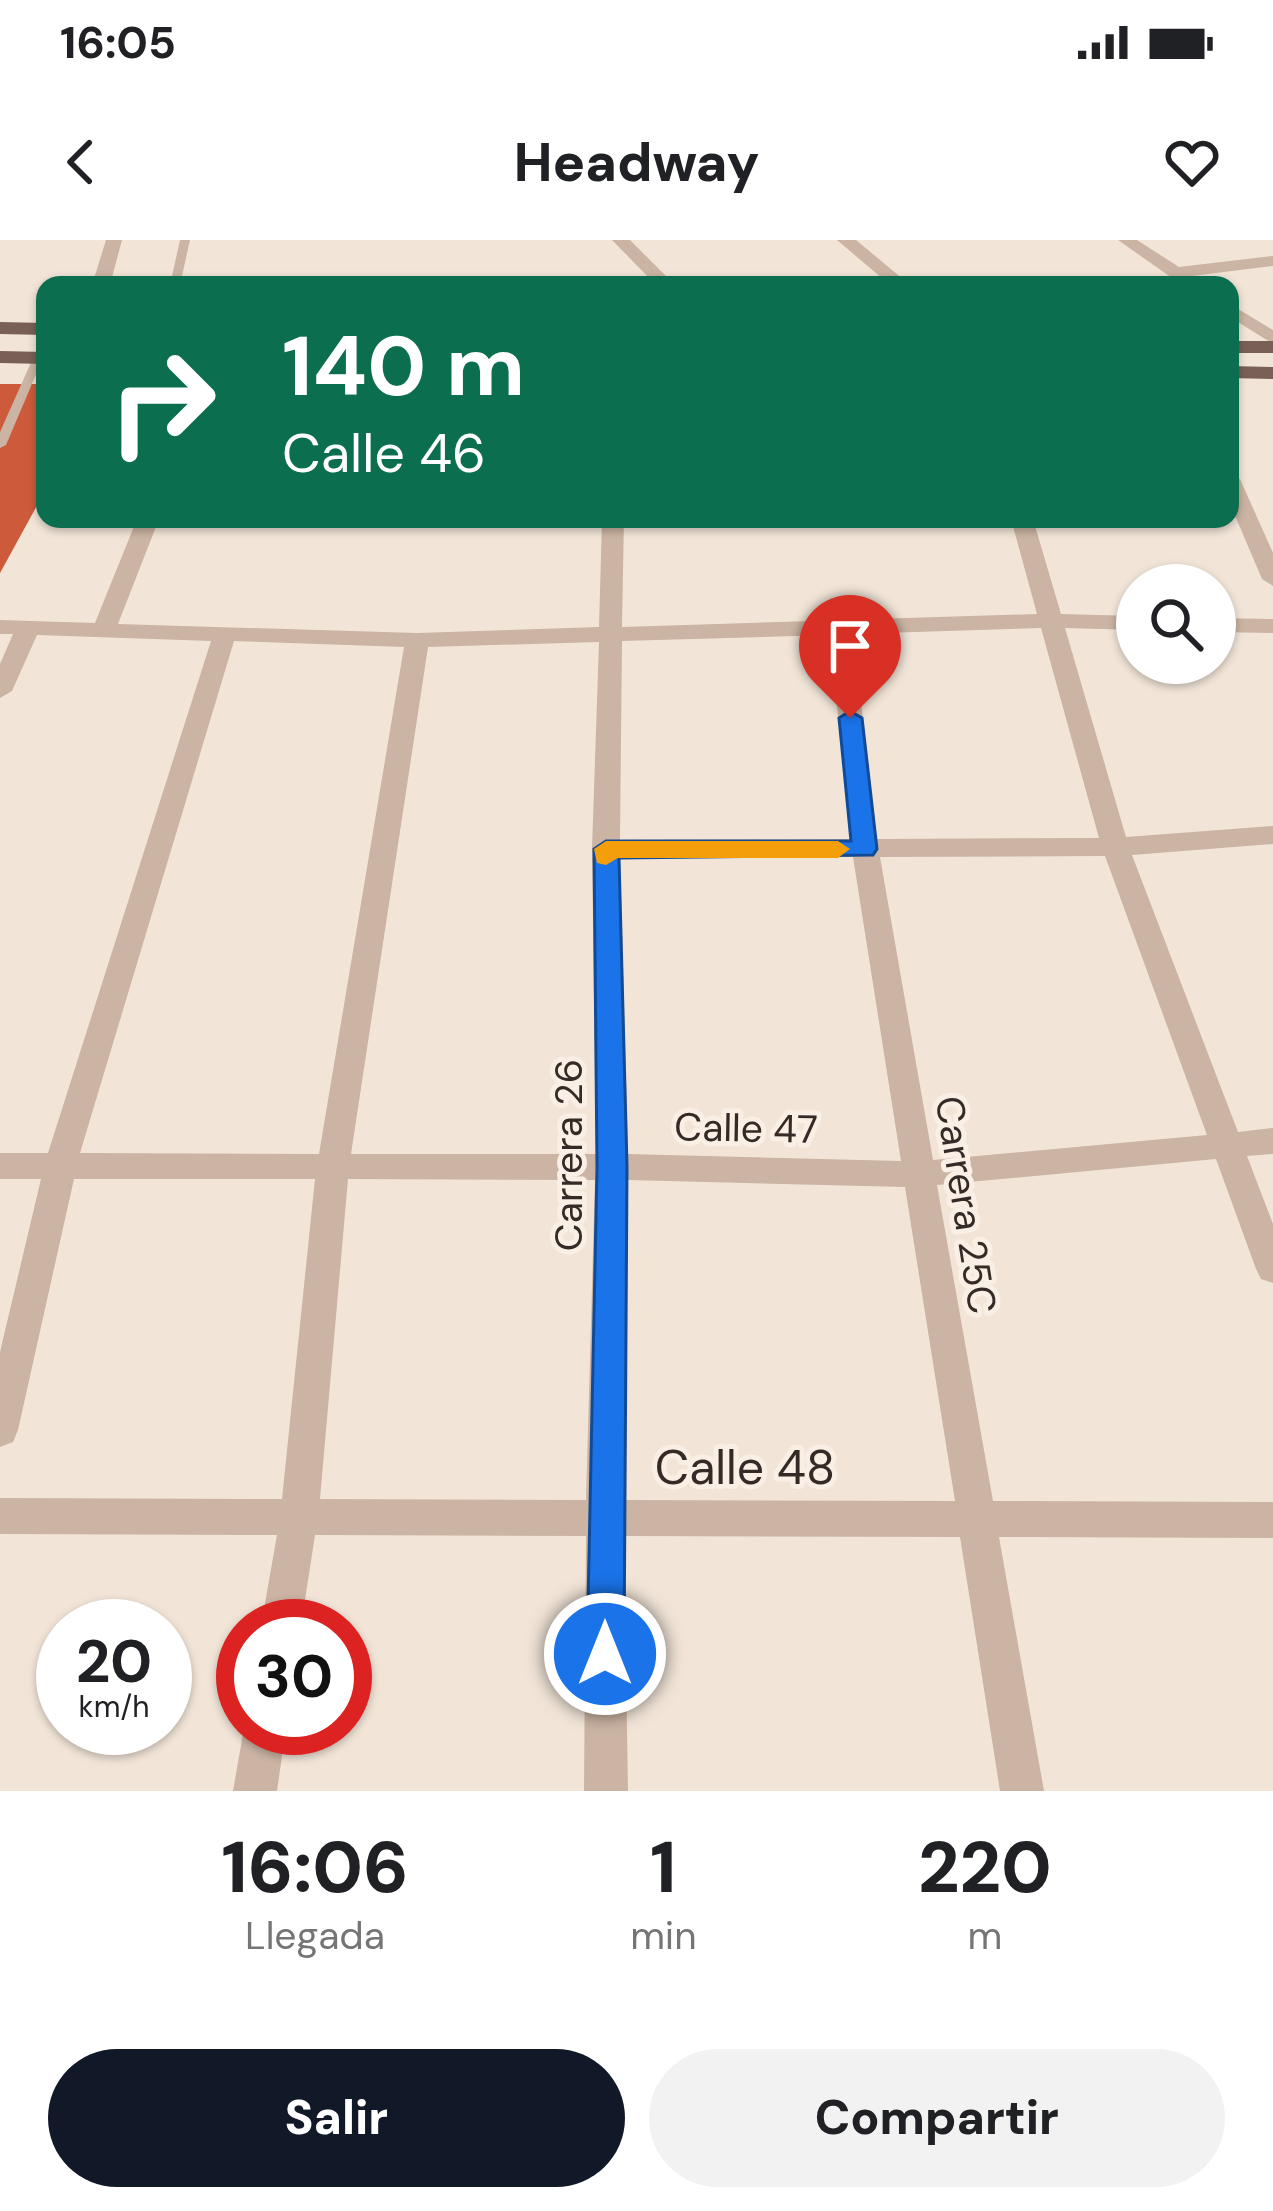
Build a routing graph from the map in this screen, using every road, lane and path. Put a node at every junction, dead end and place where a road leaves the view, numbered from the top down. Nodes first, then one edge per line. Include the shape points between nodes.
1 (114, 240) edge
2 (185, 240) edge
3 (620, 240) edge
4 (845, 240) edge
5 (1126, 240) edge
6 (1273, 261) edge
7 (1175, 273) junction
8 (104, 276) edge
9 (177, 276) edge
10 (657, 276) edge
11 (890, 276) edge
12 (1180, 276) edge
13 (1239, 317) edge
14 (0, 328) edge
15 (36, 329) edge
16 (1273, 343) edge
17 (1239, 345) edge
18 (0, 357) edge
19 (36, 358) edge
20 (36, 370) edge
21 (1239, 372) edge
22 (1273, 373) edge
23 (0, 403) edge
24 (20, 403) junction
25 (0, 446) edge
26 (1239, 500) edge
27 (144, 528) edge
28 (613, 528) edge
29 (1025, 528) edge
30 (1273, 579) edge
31 (1051, 621) junction
32 (1116, 623) edge
33 (1236, 625) edge
34 (1273, 626) edge
35 (0, 627) edge
36 (28, 628) junction
37 (104, 630) junction
38 (841, 631) junction
39 (224, 636) junction
40 (610, 636) junction
41 (417, 640) junction
42 (0, 691) edge
43 (1273, 835) edge
44 (1115, 847) junction
45 (606, 849) junction
46 (865, 849) junction
47 (1273, 1141) edge
48 (1230, 1149) junction
49 (0, 1166) edge
50 (60, 1166) junction
51 (333, 1167) junction
52 (612, 1167) junction
53 (918, 1174) junction
54 (1273, 1269) edge
55 (0, 1430) edge
56 (0, 1516) edge
57 (299, 1517) junction
58 (604, 1518) junction
59 (976, 1520) junction
60 (1273, 1520) edge
61 (285, 1599) edge
62 (261, 1755) edge
63 (255, 1791) edge
64 (606, 1791) edge
65 (1022, 1791) edge

1 - 8 street
2 - 9 lane
3 - 10 street
4 - 11 street
5 - 7 street
6 - 7 street
7 - 12 street
13 - 16 street
14 - 15 main road
16 - 17 main road
18 - 19 main road
20 - 24 lane
21 - 22 main road
23 - 24 lane
24 - 25 lane
26 - 30 street
27 - 37 street
28 - 40 street, Carrera 26
29 - 31 street
31 - 32 street
31 - 38 street
31 - 44 street
33 - 34 street
35 - 36 street
36 - 37 street
36 - 42 street
37 - 39 street
38 - 40 street
38 - 46 street, Carrera 25C
39 - 41 street
39 - 50 street
40 - 41 street
40 - 45 street, Carrera 26
41 - 51 street
43 - 44 street
44 - 46 street
44 - 48 street
45 - 46 street
45 - 52 street, Carrera 26
46 - 53 street, Carrera 25C
47 - 48 street, Calle 47
48 - 53 street, Calle 47
48 - 54 street
49 - 50 street, Calle 47
50 - 51 street, Calle 47
50 - 55 street
51 - 52 street, Calle 47
51 - 57 street
52 - 53 street, Calle 47
52 - 58 street, Carrera 26
53 - 59 street, Carrera 25C
56 - 57 street, Calle 48
57 - 58 street, Calle 48
57 - 61 street
58 - 59 street, Calle 48
58 - 64 street, Carrera 26
59 - 60 street, Calle 48
59 - 65 street, Carrera 25C
62 - 63 street

